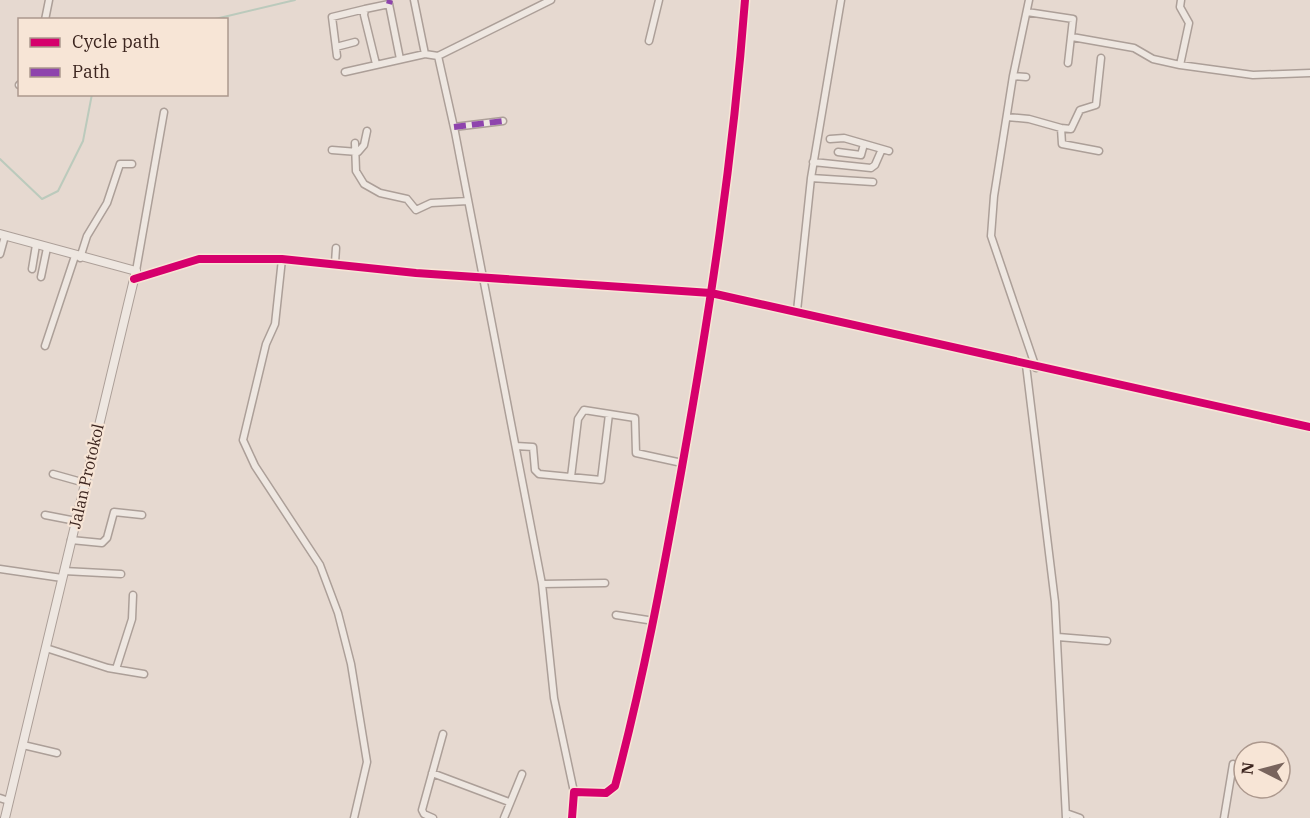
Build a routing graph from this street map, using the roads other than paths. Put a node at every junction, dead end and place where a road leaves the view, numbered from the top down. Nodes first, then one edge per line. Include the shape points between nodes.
1 (49, 0) edge
2 (414, 0) edge
3 (551, 0) edge
4 (659, 0) edge
5 (745, 0) edge
6 (841, 0) edge
7 (1029, 0) edge
8 (1180, 0) edge
9 (389, 2) edge
10 (365, 9) junction
11 (1027, 12) junction
12 (45, 18) edge
13 (1072, 37) junction
14 (649, 41) dead end
15 (355, 42) dead end
16 (336, 47) junction
17 (425, 54) junction
18 (337, 56) dead end
19 (438, 56) junction
20 (400, 58) junction
21 (1101, 58) dead end
22 (1068, 63) dead end
23 (376, 64) junction
24 (1180, 64) junction
25 (345, 72) dead end
26 (1310, 73) edge
27 (1013, 76) junction
28 (1026, 77) dead end
29 (164, 112) dead end
30 (1007, 117) junction
31 (503, 121) dead end
32 (454, 127) junction
33 (1061, 128) junction
34 (367, 131) dead end
35 (831, 139) dead end
36 (355, 143) dead end
37 (864, 144) junction
38 (332, 150) dead end
39 (1099, 151) dead end
40 (837, 152) dead end
41 (355, 153) junction
42 (813, 162) junction
43 (132, 164) dead end
44 (811, 178) junction
45 (873, 182) dead end
46 (468, 201) junction
47 (2, 235) edge
48 (36, 245) junction
49 (47, 248) junction
50 (336, 248) dead end
51 (0, 254) edge
52 (77, 257) junction
53 (282, 259) junction
54 (334, 263) junction
55 (32, 269) dead end
56 (135, 275) junction
57 (41, 277) dead end
58 (483, 278) junction
59 (711, 293) junction
60 (797, 311) junction
61 (45, 346) dead end
62 (1026, 365) junction
63 (1036, 368) junction
64 (609, 414) junction
65 (1310, 425) edge
66 (516, 446) junction
67 (682, 464) junction
68 (53, 474) dead end
69 (571, 477) junction
70 (85, 483) junction
71 (142, 514) dead end
72 (45, 515) dead end
73 (76, 522) junction
74 (71, 540) junction
75 (0, 569) edge
76 (63, 574) junction
77 (121, 574) dead end
78 (604, 583) dead end
79 (542, 584) junction
80 (133, 595) dead end
81 (616, 615) dead end
82 (654, 621) junction
83 (1058, 637) junction
84 (1107, 641) dead end
85 (46, 648) junction
86 (116, 669) junction
87 (144, 674) dead end
88 (443, 734) dead end
89 (22, 745) junction
90 (57, 753) dead end
91 (1232, 770) edge
92 (432, 773) junction
93 (522, 774) dead end
94 (574, 792) junction
95 (0, 798) edge
96 (9, 801) junction
97 (509, 802) junction
98 (1066, 816) edge
99 (5, 818) edge
100 (354, 818) edge
101 (433, 818) edge
102 (504, 818) edge
103 (572, 818) edge
104 (1080, 818) edge
105 (1224, 818) edge

1 - 12 street
2 - 17 street
3 - 19 street
4 - 14 street
5 - 59 street via 736,111
6 - 42 street
7 - 11 street
8 - 24 street via 1189,23
9 - 10 street
9 - 20 street
10 - 16 street via 332,17
10 - 23 street
11 - 13 street via 1073,19
11 - 27 street
13 - 22 street
13 - 24 street via 1134,48 1153,59
15 - 16 street
16 - 18 street
17 - 19 street
17 - 20 street
19 - 32 street
20 - 23 street
21 - 33 street via 1098,102 1077,113 1071,129
23 - 25 street
24 - 26 street via 1253,75
27 - 28 street
27 - 30 street
29 - 56 street
30 - 33 street
30 - 63 street via 991,236
31 - 32 street
32 - 46 street
33 - 39 street via 1062,144
34 - 41 street via 364,145
35 - 37 street
36 - 41 street
37 - 40 street via 861,155
37 - 42 street via 885,150 871,168
38 - 41 street
41 - 46 street via 356,171 364,184 380,193 407,199 414,209 432,203
42 - 44 street
43 - 52 street via 120,164 107,203
44 - 45 street
44 - 60 street
46 - 58 street
47 - 48 street
47 - 51 street
48 - 49 street
48 - 55 street
49 - 52 street
49 - 57 street
50 - 54 street
52 - 56 street
52 - 61 street
53 - 54 street
53 - 56 street via 199,259
53 - 100 street via 275,324 266,344 243,440 255,466 320,566 338,613 351,664 367,762
54 - 58 street
56 - 70 street, Jalan Protokol
58 - 59 street
58 - 66 street
59 - 60 street
59 - 67 street
60 - 62 street
62 - 63 street
62 - 83 street
63 - 65 street
64 - 67 street via 637,419 639,455
64 - 69 street via 588,410 579,415
64 - 69 street via 602,479
66 - 69 street via 533,447 535,470 539,474
66 - 79 street
67 - 82 street
68 - 70 street
70 - 73 street, Jalan Protokol
71 - 74 street via 114,512 102,543
72 - 73 street
73 - 74 street, Jalan Protokol
74 - 76 street, Jalan Protokol
75 - 76 street
76 - 77 street
76 - 85 street, Jalan Protokol
78 - 79 street
79 - 94 street via 554,698
80 - 86 street via 132,618
81 - 82 street
82 - 94 street via 615,786 606,794
83 - 84 street
83 - 98 street
85 - 86 street
85 - 89 street, Jalan Protokol
86 - 87 street
88 - 92 street
89 - 90 street
89 - 96 street, Jalan Protokol
91 - 105 street
92 - 97 street
92 - 101 street via 422,810
93 - 97 street
94 - 103 street
95 - 96 street
96 - 99 street, Jalan Protokol
97 - 102 street
98 - 104 street

